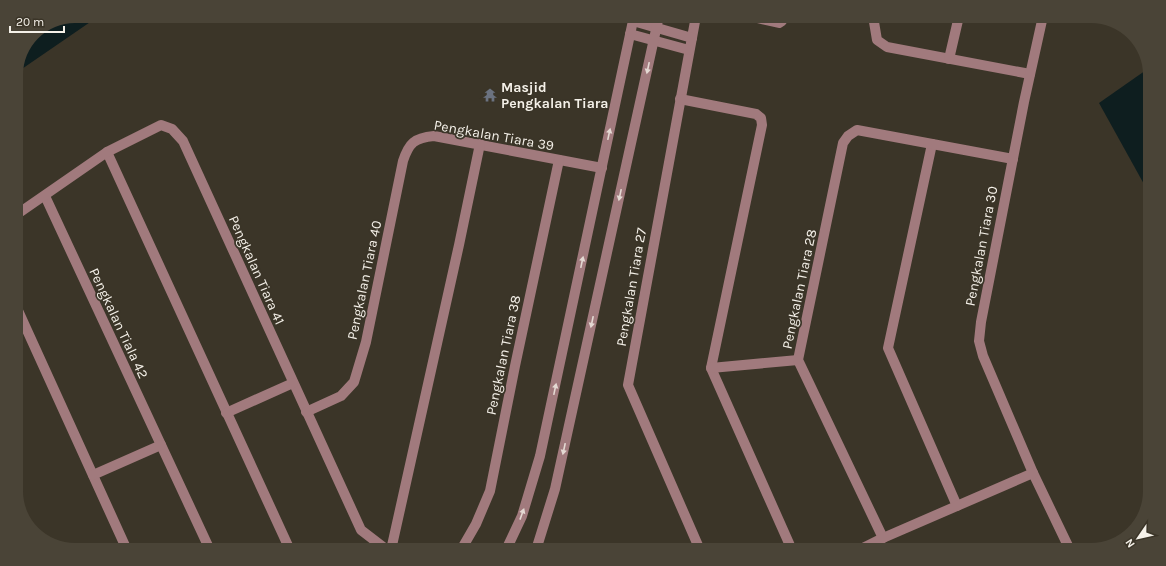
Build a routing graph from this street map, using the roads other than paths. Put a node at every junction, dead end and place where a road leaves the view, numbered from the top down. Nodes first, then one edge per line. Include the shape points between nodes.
1 (633, 23) edge
2 (647, 23) edge
3 (658, 23) edge
4 (695, 23) edge
5 (874, 23) edge
6 (957, 23) edge
7 (1041, 23) edge
8 (657, 27) junction
9 (630, 34) junction
10 (692, 38) junction
11 (654, 40) junction
12 (689, 50) junction
13 (949, 59) junction
14 (1030, 74) junction
15 (680, 99) junction
16 (424, 137) joint
17 (480, 144) junction
18 (932, 144) junction
19 (107, 152) junction
20 (1013, 159) junction
21 (559, 160) junction
22 (602, 168) junction
23 (45, 196) junction
24 (23, 211) edge
25 (23, 321) edge
26 (798, 360) junction
27 (711, 368) junction
28 (293, 383) junction
29 (306, 412) junction
30 (226, 413) junction
31 (161, 445) junction
32 (1034, 473) junction
33 (93, 474) junction
34 (957, 506) junction
35 (883, 538) junction
36 (124, 543) edge
37 (207, 543) edge
38 (287, 543) edge
39 (378, 543) edge
40 (393, 543) edge
41 (465, 543) edge
42 (509, 543) edge
43 (538, 543) edge
44 (697, 543) edge
45 (789, 543) edge
46 (873, 543) edge
47 (1067, 543) edge

1 - 9 street
2 - 8 street
3 - 8 street
4 - 10 street, Pengkalan Tiara 27
5 - 13 street via 876,40 887,47
6 - 13 street
7 - 14 street, Pengkalan Tiara 30
8 - 10 street
8 - 11 street
9 - 11 street
22 -> 9 street
10 - 12 street, Pengkalan Tiara 27
11 - 12 street
11 -> 43 street via 555,489
12 - 15 street, Pengkalan Tiara 27
13 - 14 street
14 - 20 street, Pengkalan Tiara 30
15 - 27 street via 756,114 761,118 762,125
15 - 44 street, Pengkalan Tiara 27 via 628,385
16 - 17 street, Pengkalan Tiara 39 via 434,136
16 - 29 street, Pengkalan Tiara 40 via 407,149 403,161 366,342 354,382 341,396
17 - 21 street, Pengkalan Tiara 39
17 - 40 street
18 - 20 street
18 - 26 street, Pengkalan Tiara 28 via 857,130 843,143
18 - 34 street via 888,348
19 - 23 street, Pengkalan Tiara 41
19 - 28 street, Pengkalan Tiara 41 via 161,125 172,129 183,141
19 - 30 street
20 - 32 street, Pengkalan Tiara 30 via 979,341 983,356
21 - 22 street, Pengkalan Tiara 39
21 - 41 street, Pengkalan Tiara 38 via 514,366 490,491
42 -> 22 street via 522,516 540,456
23 - 24 street, Pengkalan Tiara 41
23 - 31 street, Pengkalan Tiala 42
25 - 33 street
26 - 27 street
26 - 35 street, Pengkalan Tiara 28
27 - 45 street
28 - 29 street, Pengkalan Tiara 41
28 - 30 street
29 - 39 street, Pengkalan Tiara 41 via 361,530
30 - 38 street
31 - 33 street
31 - 37 street, Pengkalan Tiala 42
32 - 34 street
32 - 47 street, Pengkalan Tiara 30
33 - 36 street
34 - 35 street
35 - 46 street

